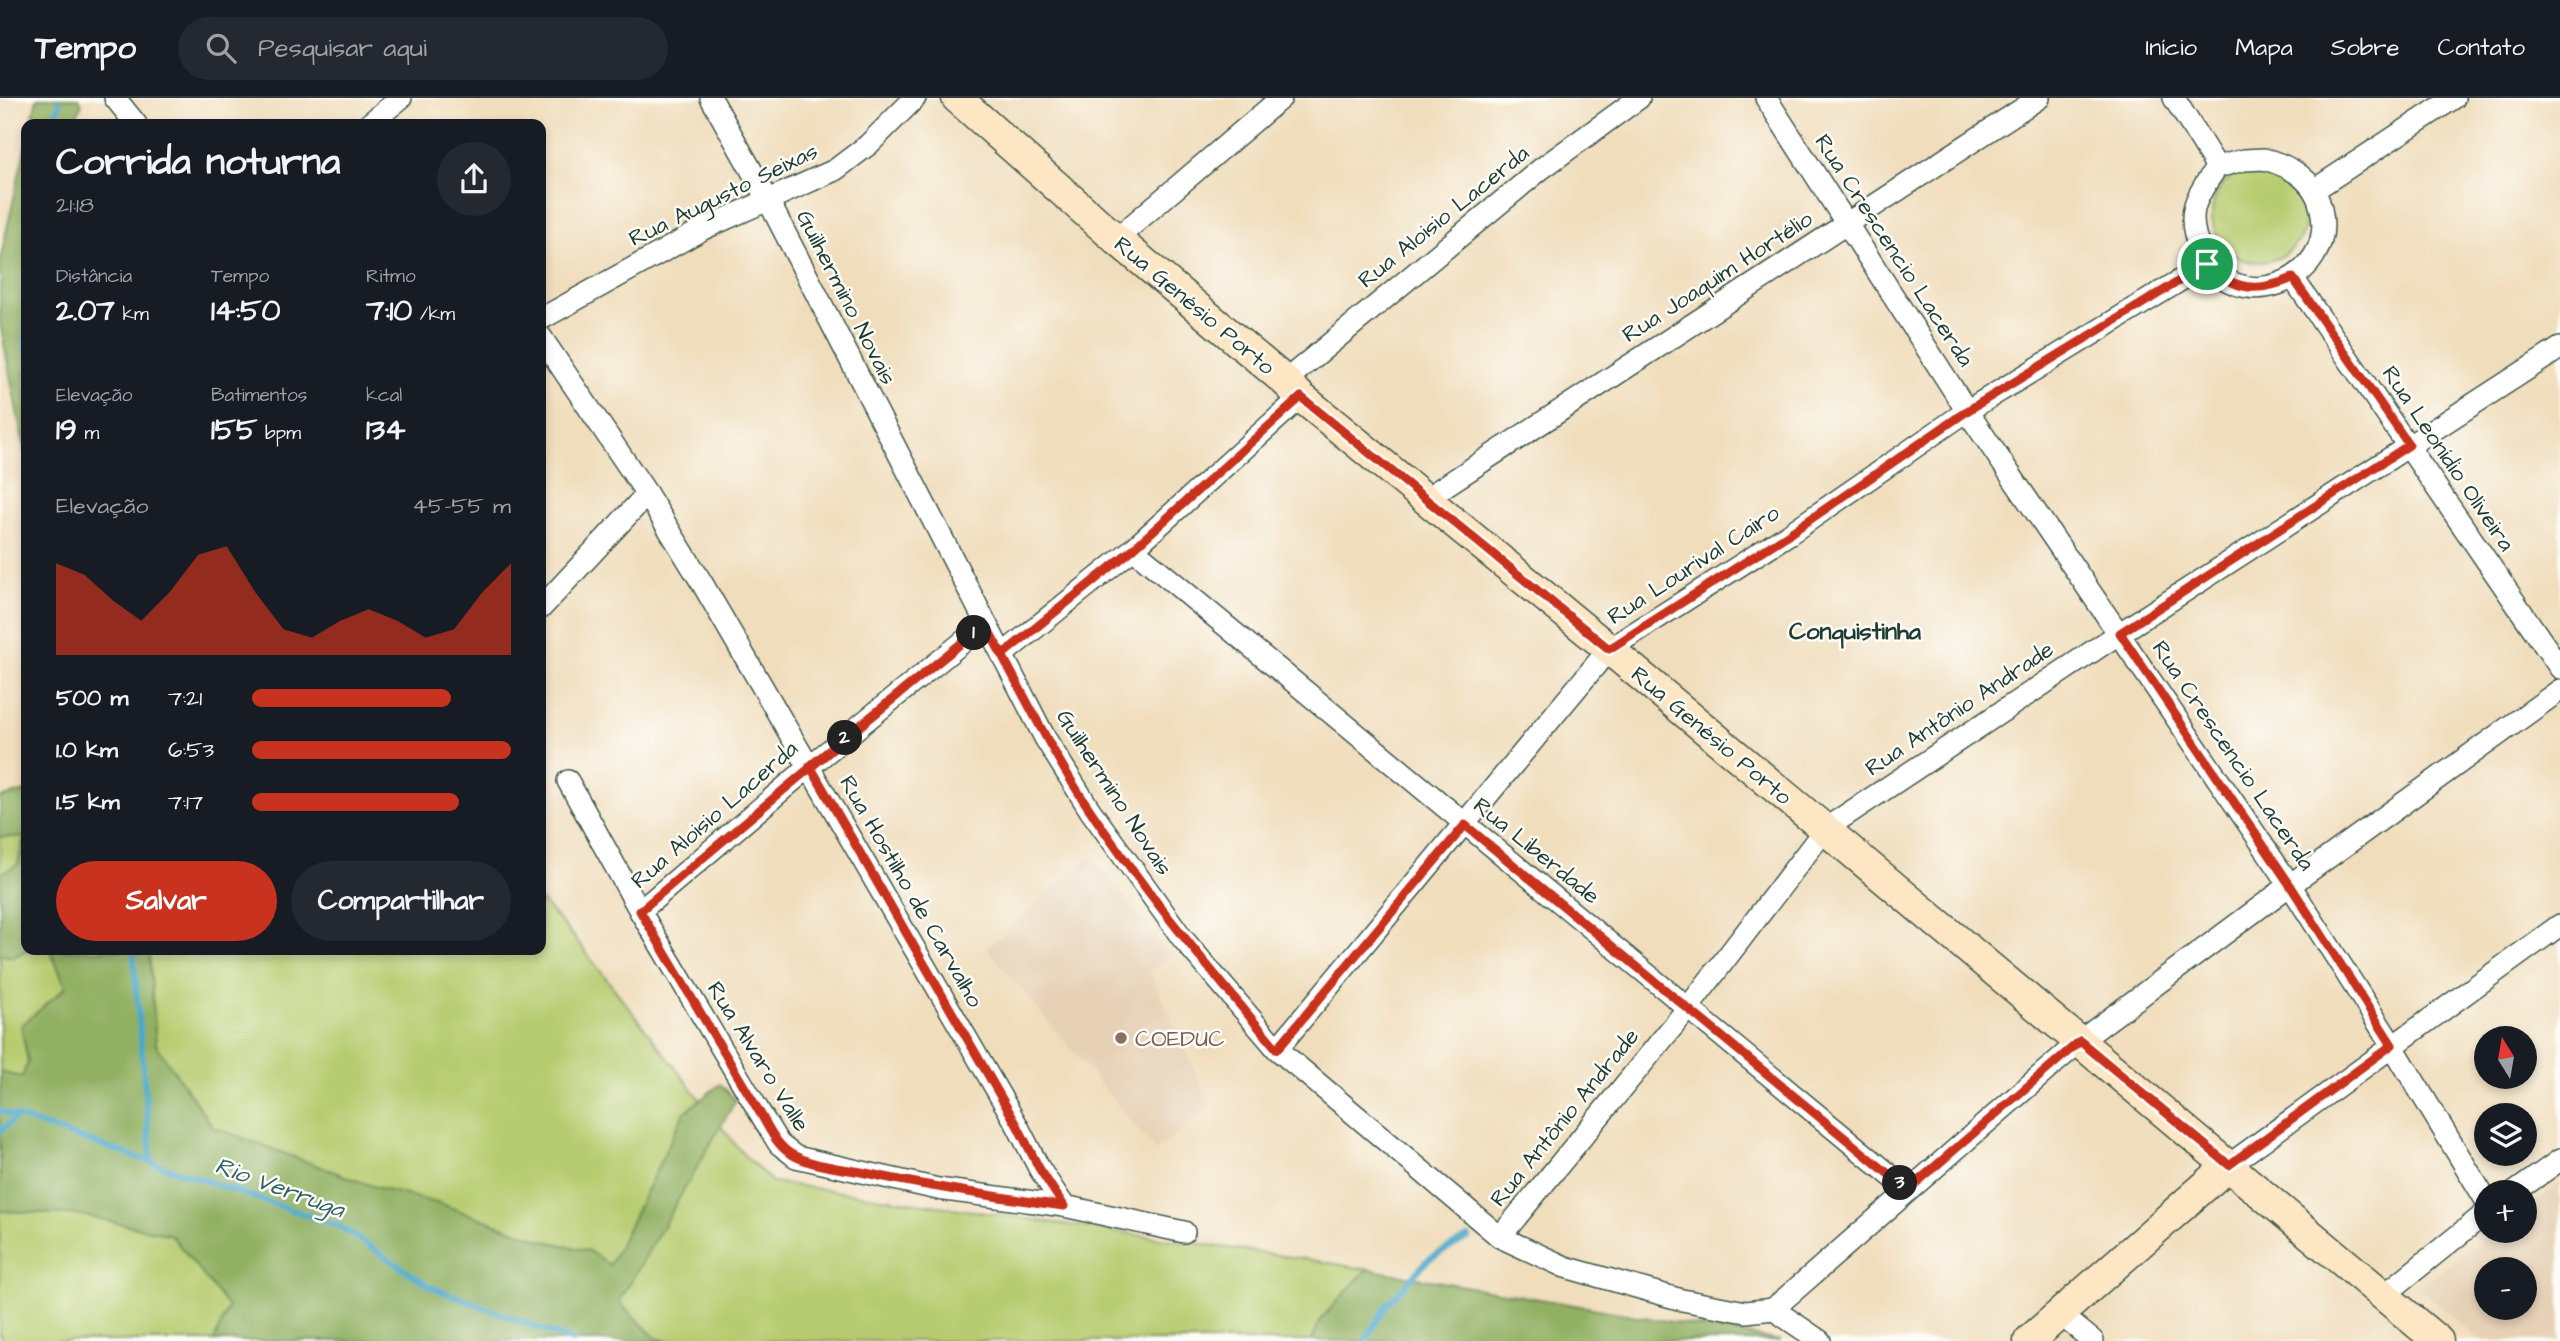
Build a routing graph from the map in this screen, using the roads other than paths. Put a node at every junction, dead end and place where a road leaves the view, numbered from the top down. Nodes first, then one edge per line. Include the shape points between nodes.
1 (115, 98) edge
2 (401, 98) edge
3 (711, 98) edge
4 (915, 98) edge
5 (957, 98) edge
6 (1281, 98) edge
7 (1639, 98) edge
8 (1766, 98) edge
9 (2039, 98) edge
10 (2174, 98) edge
11 (2454, 98) edge
12 (132, 119) edge
13 (375, 119) edge
14 (2217, 167) junction
15 (2314, 190) junction
16 (768, 200) junction
17 (1847, 222) junction
18 (1116, 239) junction
19 (2207, 264) junction
20 (2293, 278) junction
21 (546, 316) edge
22 (546, 344) edge
23 (2560, 348) edge
24 (1293, 389) junction
25 (1967, 411) junction
26 (2409, 445) junction
27 (647, 494) junction
28 (1425, 499) junction
29 (1133, 549) junction
30 (546, 603) edge
31 (985, 624) junction
32 (2120, 633) junction
33 (1609, 649) junction
34 (1002, 655) junction
35 (2560, 668) edge
36 (2560, 690) edge
37 (810, 766) junction
38 (568, 781) dead end
39 (1465, 825) junction
40 (1825, 829) junction
41 (2290, 885) junction
42 (640, 911) junction
43 (2560, 925) edge
44 (1688, 1008) junction
45 (2080, 1041) junction
46 (2392, 1045) junction
47 (1277, 1049) junction
48 (2560, 1160) edge
49 (2229, 1165) junction
50 (2532, 1180) edge
51 (2474, 1181) edge
52 (1908, 1190) junction
53 (1064, 1206) junction
54 (2474, 1222) edge
55 (1184, 1232) dead end
56 (1500, 1237) junction
57 (2383, 1296) junction
58 (1773, 1309) junction
59 (2060, 1314) junction
60 (1820, 1341) edge
61 (2029, 1341) edge
62 (2093, 1341) edge
63 (2438, 1341) edge

1 - 12 street
2 - 13 street
3 - 16 street, Guilhermino Novais
4 - 16 street, Rua Augusto Seixas via 835,170
5 - 18 street, Rua Genésio Porto
6 - 18 street
7 - 24 street, Rua Aloisio Lacerda via 1541,169
8 - 17 street, Rua Crescencio Lacerda
9 - 17 street, Rua Joaquim Hortélio
10 - 14 street
11 - 15 street
14 - 15 street via 2264,159 2301,174
14 - 19 street via 2194,209 2193,235
15 - 20 street via 2323,228 2308,265
16 - 21 street, Rua Augusto Seixas via 703,229
16 - 31 street, Guilhermino Novais
17 - 25 street, Rua Crescencio Lacerda
17 - 28 street, Rua Joaquim Hortélio
18 - 24 street, Rua Genésio Porto
19 - 20 street via 2221,278 2244,287 2269,288
19 - 25 street, Rua Lourival Cairo
20 - 26 street, Rua Leonídio Oliveira
22 - 27 street, Rua Hostilho de Carvalho
23 - 26 street, Rua Antônio Andrade
24 - 28 street, Rua Genésio Porto
24 - 29 street, Rua Aloisio Lacerda
25 - 32 street, Rua Crescencio Lacerda
25 - 33 street, Rua Lourival Cairo via 1789,534
26 - 32 street, Rua Antônio Andrade
26 - 35 street, Rua Leonídio Oliveira
27 - 30 street
27 - 37 street, Rua Hostilho de Carvalho
28 - 33 street, Rua Genésio Porto
29 - 34 street, Rua Aloisio Lacerda
29 - 39 street, Rua Liberdade
31 - 34 street, Guilhermino Novais
31 - 37 street, Rua Aloisio Lacerda
32 - 40 street, Rua Antônio Andrade
32 - 41 street, Rua Crescencio Lacerda
33 - 39 street, Rua Lourival Cairo
33 - 40 street, Rua Genésio Porto
34 - 47 street, Guilhermino Novais via 1045,738 1090,810 1183,939
36 - 41 street
37 - 42 street, Rua Aloisio Lacerda
37 - 53 street, Rua Hostilho de Carvalho
38 - 42 street, Rua Alvaro Valle
39 - 44 street, Rua Liberdade
39 - 47 street, Rua Lourival Cairo
40 - 44 street, Rua Antônio Andrade
40 - 45 street, Rua Genésio Porto
41 - 45 street
41 - 46 street, Rua Crescencio Lacerda
42 - 53 street, Rua Alvaro Valle via 763,1118 788,1152 938,1189
43 - 46 street
44 - 52 street, Rua Liberdade
44 - 56 street, Rua Antônio Andrade
45 - 49 street, Rua Genésio Porto
45 - 52 street
46 - 49 street
46 - 51 street, Rua Crescencio Lacerda
47 - 56 street, Guilhermino Novais
48 - 50 street
49 - 57 street, Rua Genésio Porto
49 - 59 street
52 - 58 street
53 - 55 street, Rua Alvaro Valle
54 - 57 street
56 - 58 street, Guilhermino Novais via 1565,1267 1682,1300 1746,1312
57 - 63 street, Rua Genésio Porto
58 - 60 street
59 - 61 street
59 - 62 street

